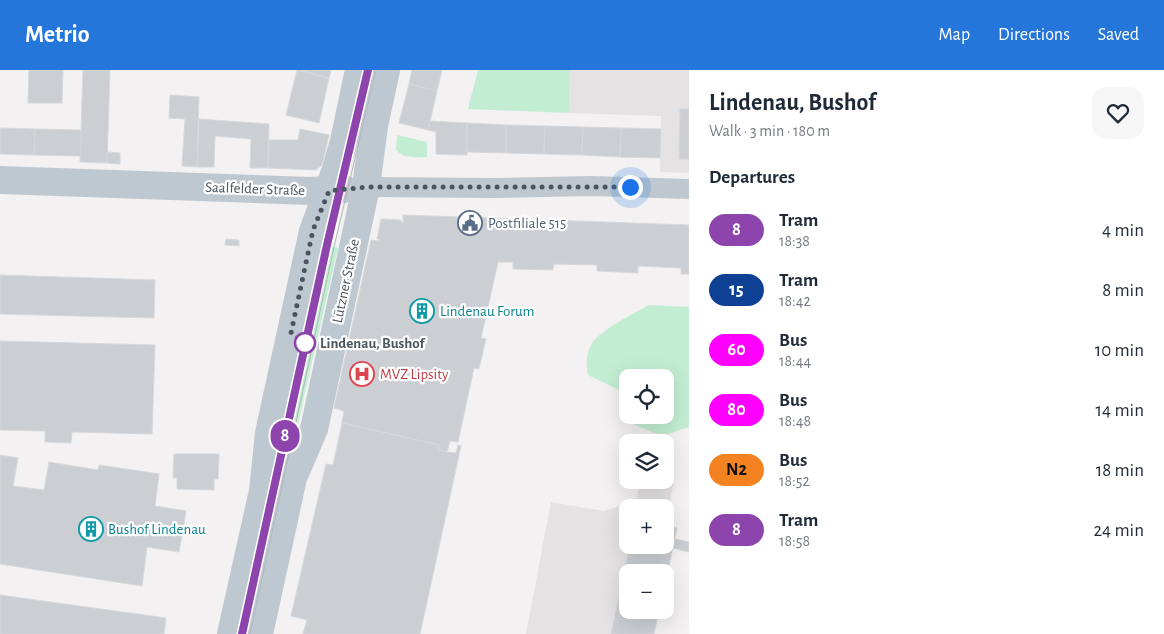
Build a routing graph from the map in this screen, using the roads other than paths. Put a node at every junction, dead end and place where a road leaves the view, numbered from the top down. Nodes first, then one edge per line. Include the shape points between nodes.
1 (359, 70) edge
2 (386, 70) edge
3 (0, 180) edge
4 (366, 187) junction
5 (689, 189) edge
6 (329, 191) junction
7 (231, 634) edge
8 (259, 634) edge

1 - 6 main road via 344,141
2 - 4 main road, Lützner Straße
3 - 6 main road, Saalfelder Straße
4 - 5 street, Saalfelder Straße
4 - 6 main road, Saalfelder Straße
4 - 8 main road, Lützner Straße via 314,428 293,478
6 - 7 main road via 313,230 269,433 263,491

